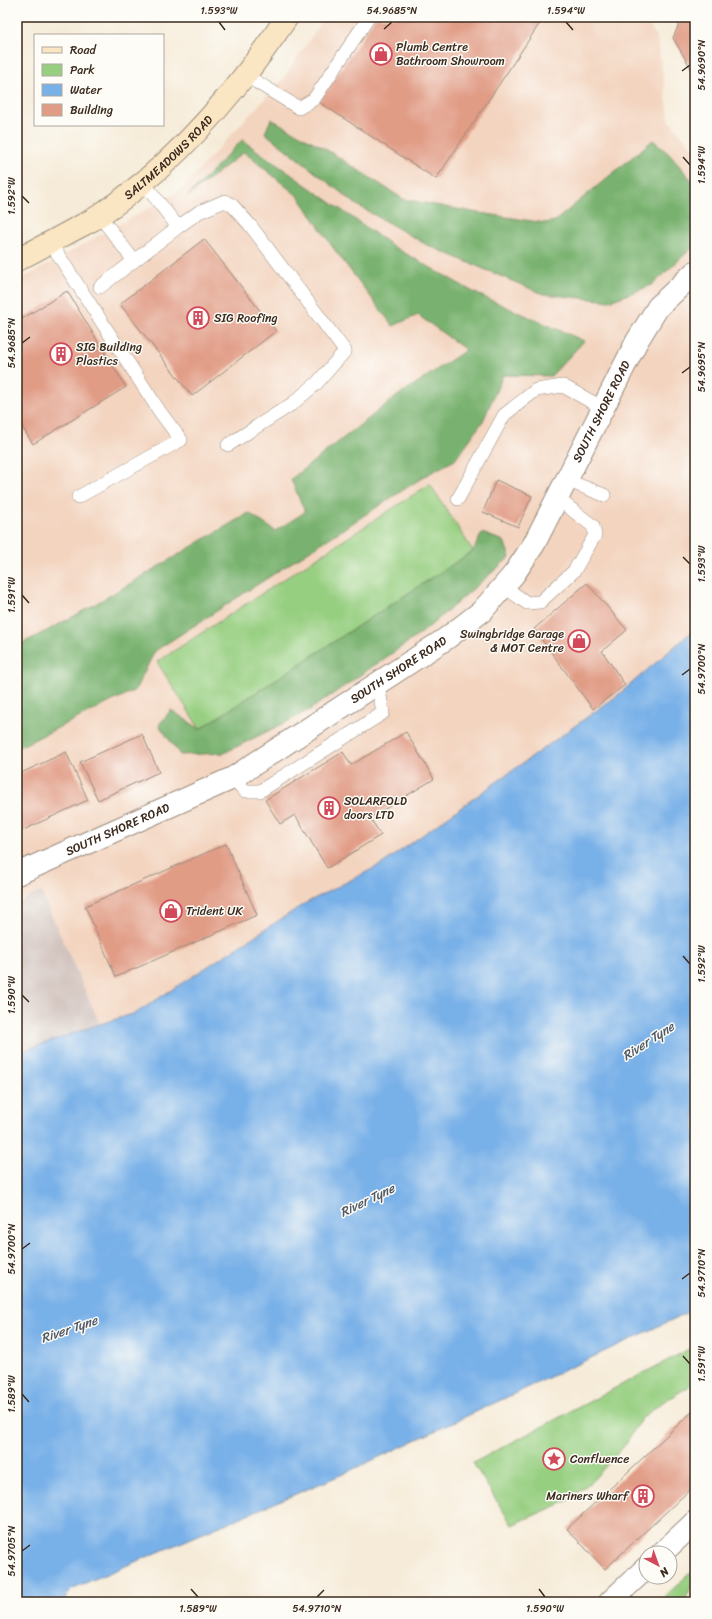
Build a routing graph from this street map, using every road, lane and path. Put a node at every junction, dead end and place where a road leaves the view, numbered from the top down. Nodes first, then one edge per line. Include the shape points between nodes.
1 (287, 17) edge
2 (369, 17) edge
3 (245, 75) junction
4 (143, 182) junction
5 (100, 216) junction
6 (178, 227) junction
7 (50, 242) junction
8 (17, 260) edge
9 (134, 261) junction
10 (695, 272) edge
11 (100, 287) dead end
12 (603, 408) junction
13 (228, 445) dead end
14 (562, 489) junction
15 (604, 495) dead end
16 (78, 497) dead end
17 (458, 499) dead end
18 (503, 586) junction
19 (17, 874) edge
20 (695, 1522) edge
21 (671, 1545) edge
22 (638, 1576) edge
23 (610, 1602) edge

1 - 3 street, SALTMEADOWS ROAD
2 - 3 lane via 314,99 299,108
3 - 4 street, SALTMEADOWS ROAD via 191,140
4 - 5 street, SALTMEADOWS ROAD
4 - 6 lane
5 - 7 street, SALTMEADOWS ROAD
5 - 9 lane
6 - 9 lane
6 - 13 lane via 199,212 225,201 232,205 250,225 344,351 317,383 292,404
7 - 8 street, SALTMEADOWS ROAD
7 - 16 lane via 160,412 181,440
9 - 11 lane
10 - 12 street, SOUTH SHORE ROAD via 658,307
12 - 14 street, SOUTH SHORE ROAD
12 - 17 lane via 563,386 536,390 504,415
14 - 15 lane
14 - 18 street, SOUTH SHORE ROAD via 534,544
14 - 18 lane via 593,526 595,535 574,571 540,602 528,603
18 - 19 street, SOUTH SHORE ROAD via 482,610 447,638 233,778
20 - 21 street
22 - 23 street

